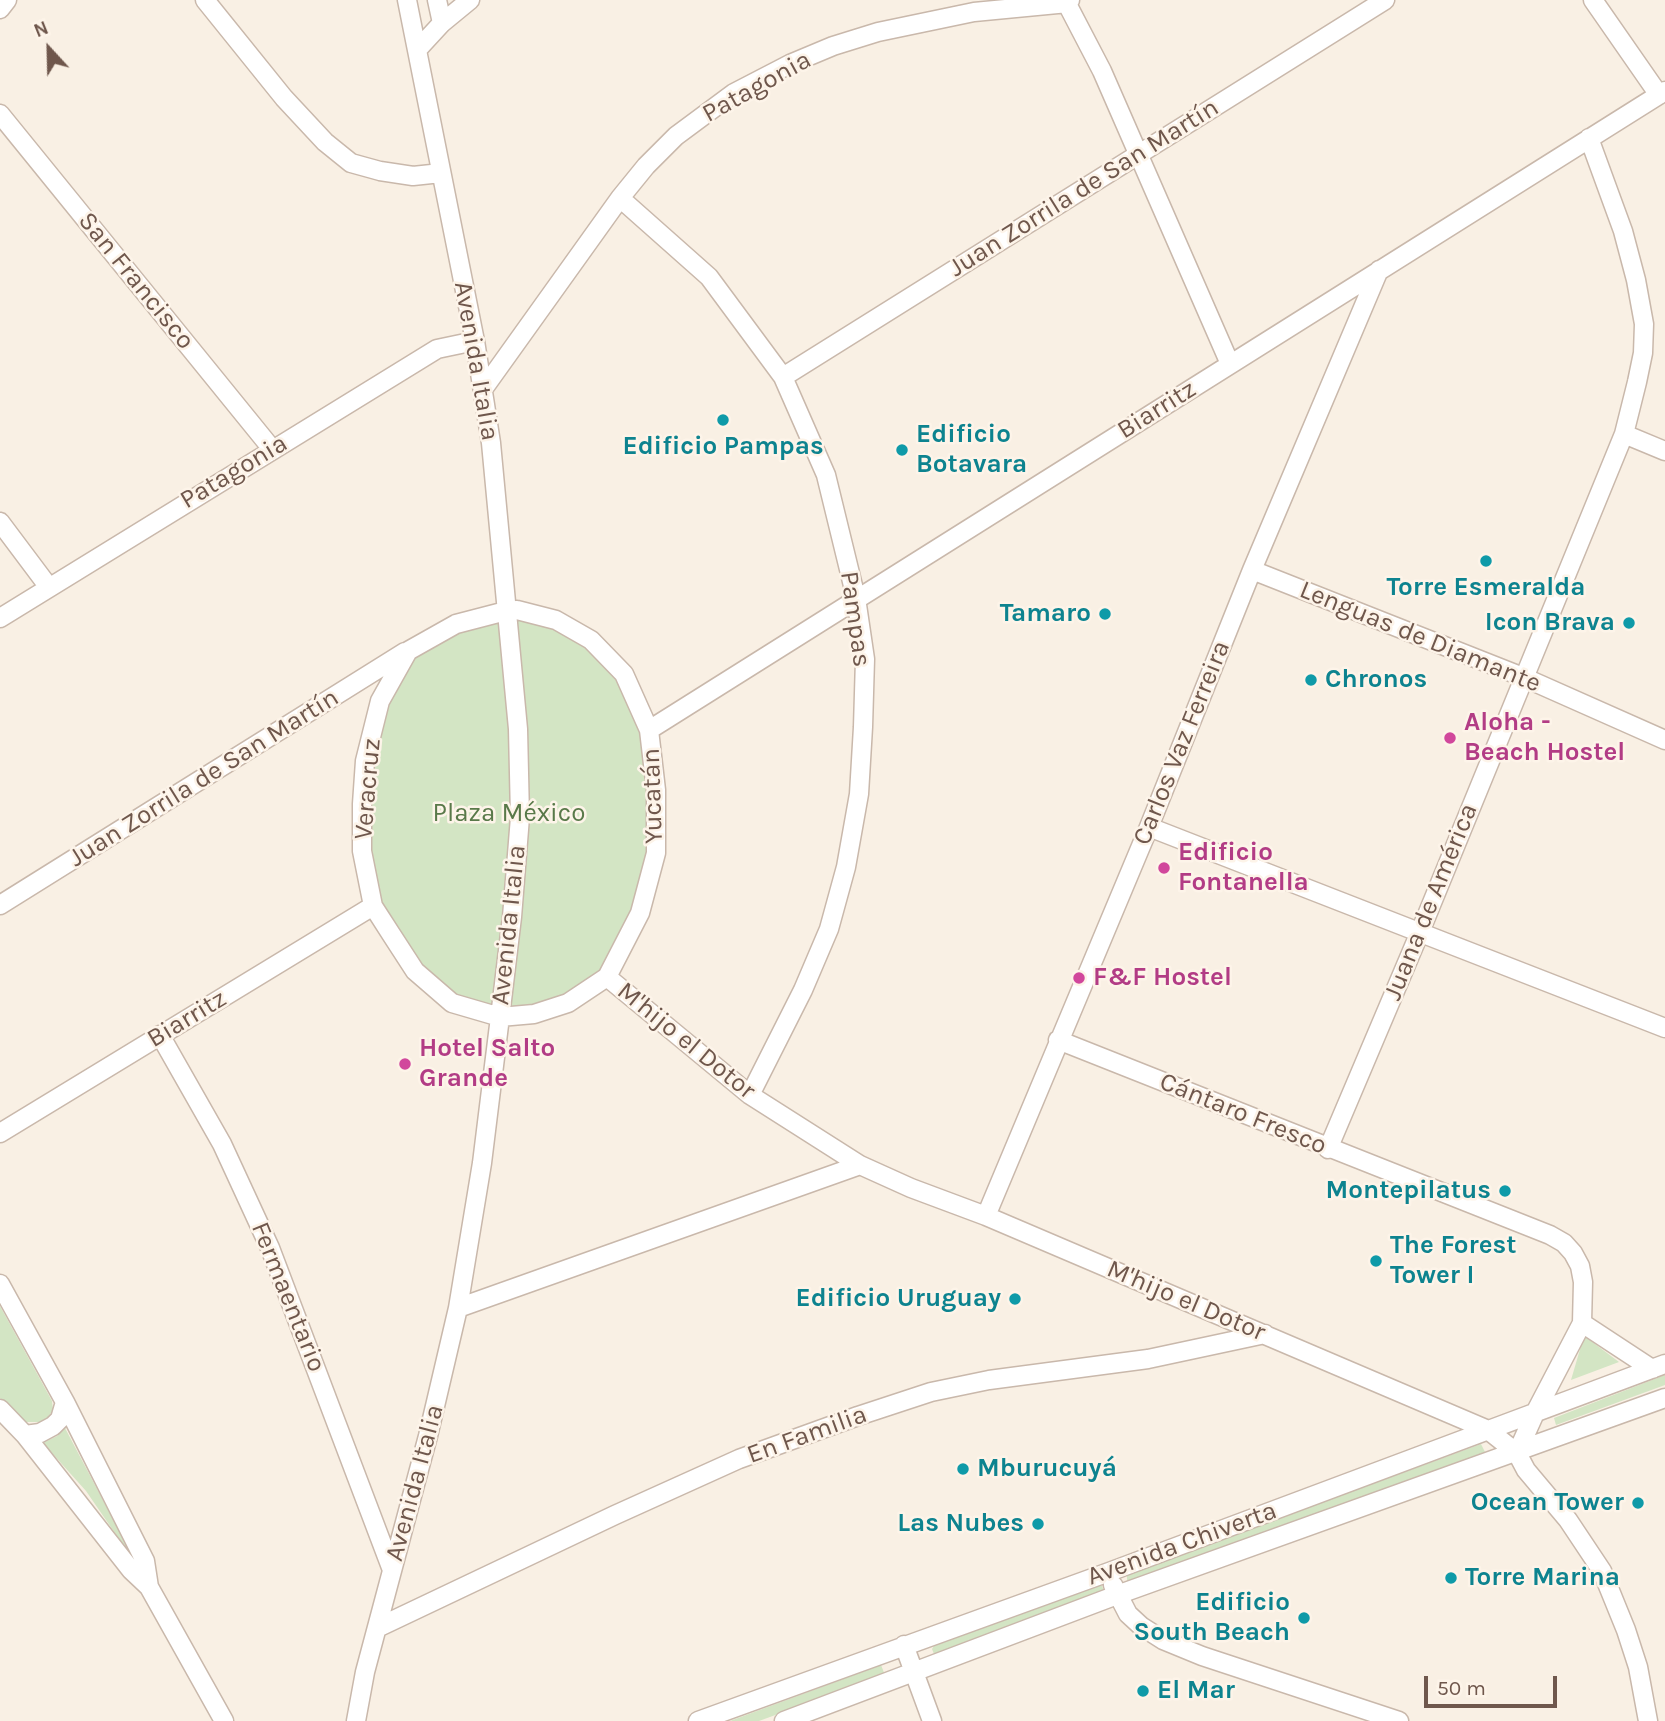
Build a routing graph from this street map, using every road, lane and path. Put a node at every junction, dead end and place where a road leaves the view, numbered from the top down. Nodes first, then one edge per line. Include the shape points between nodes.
1 (7, 0) edge
2 (205, 0) edge
3 (407, 0) edge
4 (437, 0) edge
5 (470, 0) edge
6 (1385, 0) edge
7 (1593, 0) edge
8 (1068, 1) edge
9 (0, 9) edge
10 (442, 23) junction
11 (418, 49) junction
12 (1662, 93) edge
13 (0, 114) edge
14 (1589, 138) junction
15 (1137, 155) junction
16 (441, 173) junction
17 (620, 198) junction
18 (1379, 270) junction
19 (475, 341) junction
20 (1230, 364) junction
21 (783, 377) junction
22 (484, 388) junction
23 (1624, 434) junction
24 (272, 449) junction
25 (1665, 451) edge
26 (0, 523) edge
27 (1252, 570) junction
28 (48, 586) junction
29 (856, 598) junction
30 (506, 611) junction
31 (0, 618) edge
32 (408, 650) junction
33 (1523, 677) junction
34 (649, 730) junction
35 (1665, 740) edge
36 (1149, 827) junction
37 (0, 905) edge
38 (373, 906) junction
39 (1420, 932) junction
40 (607, 977) junction
41 (500, 1017) junction
42 (1665, 1028) edge
43 (160, 1035) junction
44 (1058, 1040) junction
45 (750, 1095) junction
46 (0, 1133) edge
47 (1328, 1149) junction
48 (860, 1165) junction
49 (985, 1216) junction
50 (0, 1284) edge
51 (458, 1308) junction
52 (1582, 1323) junction
53 (1265, 1335) junction
54 (1658, 1366) edge
55 (1665, 1398) edge
56 (65, 1402) junction
57 (0, 1409) edge
58 (1535, 1413) junction
59 (1488, 1430) junction
60 (25, 1435) junction
61 (1517, 1453) junction
62 (392, 1570) junction
63 (1108, 1572) junction
64 (149, 1587) junction
65 (1117, 1595) junction
66 (377, 1628) junction
67 (904, 1645) junction
68 (914, 1673) junction
69 (356, 1720) edge
70 (224, 1721) edge
71 (698, 1721) edge
72 (784, 1721) edge
73 (932, 1721) edge
74 (1399, 1721) edge
75 (1648, 1721) edge

1 - 9 street
2 - 16 street via 284,98 351,163 413,176
3 - 11 street, Avenida Italia
4 - 10 street
5 - 10 street
6 - 15 street, Juan Zorrila de San Martín
7 - 12 street
8 - 15 street
8 - 17 street, Patagonia via 974,12 877,32 790,64 734,93 676,136
10 - 11 street
11 - 16 street, Avenida Italia
12 - 14 street, Biarritz
13 - 24 street, San Francisco
14 - 18 street, Biarritz
14 - 23 street, Juana de América via 1623,231 1644,324 1643,353
15 - 20 street
15 - 21 street, Juan Zorrila de San Martín
16 - 19 street, Avenida Italia
17 - 21 street, Pampas via 709,277
17 - 22 street, Patagonia
18 - 20 street, Biarritz
18 - 27 street, Carlos Vaz Ferreira
19 - 22 street, Avenida Italia
19 - 24 street, Patagonia via 437,349
20 - 29 street, Biarritz
21 - 29 street, Pampas via 826,475
22 - 30 street, Avenida Italia
23 - 25 street
23 - 33 street, Juana de América
24 - 28 street, Patagonia
26 - 28 street
27 - 33 street, Lenguas de Diamante
27 - 36 street, Carlos Vaz Ferreira
28 - 31 street, Patagonia
29 - 34 street, Biarritz
29 - 45 street, Pampas via 864,659 863,727 859,794 846,867 829,929
30 - 32 street via 456,624
30 - 34 street, Yucatán via 556,620 591,640 624,674
30 - 41 street, Avenida Italia via 518,729 520,817
32 - 37 street, Juan Zorrila de San Martín
32 - 38 street, Veracruz via 380,701 365,761 362,851
33 - 35 street, Lenguas de Diamante
33 - 39 street, Juana de América
34 - 40 street, Yucatán via 656,790 656,853 640,913
36 - 39 street
36 - 44 street, Carlos Vaz Ferreira
38 - 41 street, Veracruz via 415,971 452,1003
38 - 43 street, Biarritz
39 - 42 street
39 - 47 street, Juana de América
40 - 41 street, Yucatán via 568,1003 534,1014
40 - 45 street, M'hijo el Dotor
41 - 51 street, Avenida Italia
43 - 46 street, Biarritz
43 - 62 street, Fermaentario via 222,1144 270,1248
44 - 47 street, Cántaro Fresco
44 - 49 street, Carlos Vaz Ferreira
45 - 48 street, M'hijo el Dotor
47 - 52 street, Cántaro Fresco via 1564,1242 1580,1266
48 - 49 street, M'hijo el Dotor
48 - 51 street
49 - 53 street, M'hijo el Dotor
50 - 56 street
51 - 62 street, Avenida Italia
52 - 54 street
52 - 58 street, Cántaro Fresco
53 - 59 street, M'hijo el Dotor
53 - 66 street, En Familia via 1148,1359 989,1380 870,1412 727,1465
54 - 58 street, Avenida Chiverta
55 - 61 street, Avenida Chiverta
56 - 60 street via 53,1426
56 - 64 street via 145,1561
57 - 60 street
58 - 59 street, Avenida Chiverta
58 - 61 street, Cántaro Fresco
59 - 61 street, M'hijo el Dotor
59 - 63 street, Avenida Chiverta
60 - 64 street
61 - 65 street, Avenida Chiverta
61 - 75 street, M'hijo el Dotor via 1602,1571 1638,1667
62 - 66 street, Avenida Italia
63 - 65 street
63 - 67 street, Avenida Chiverta
64 - 70 street
65 - 68 street, Avenida Chiverta
65 - 74 street via 1140,1626 1163,1640
66 - 69 street, Avenida Italia
67 - 68 street
67 - 71 street, Avenida Chiverta
68 - 72 street, Avenida Chiverta
68 - 73 street

